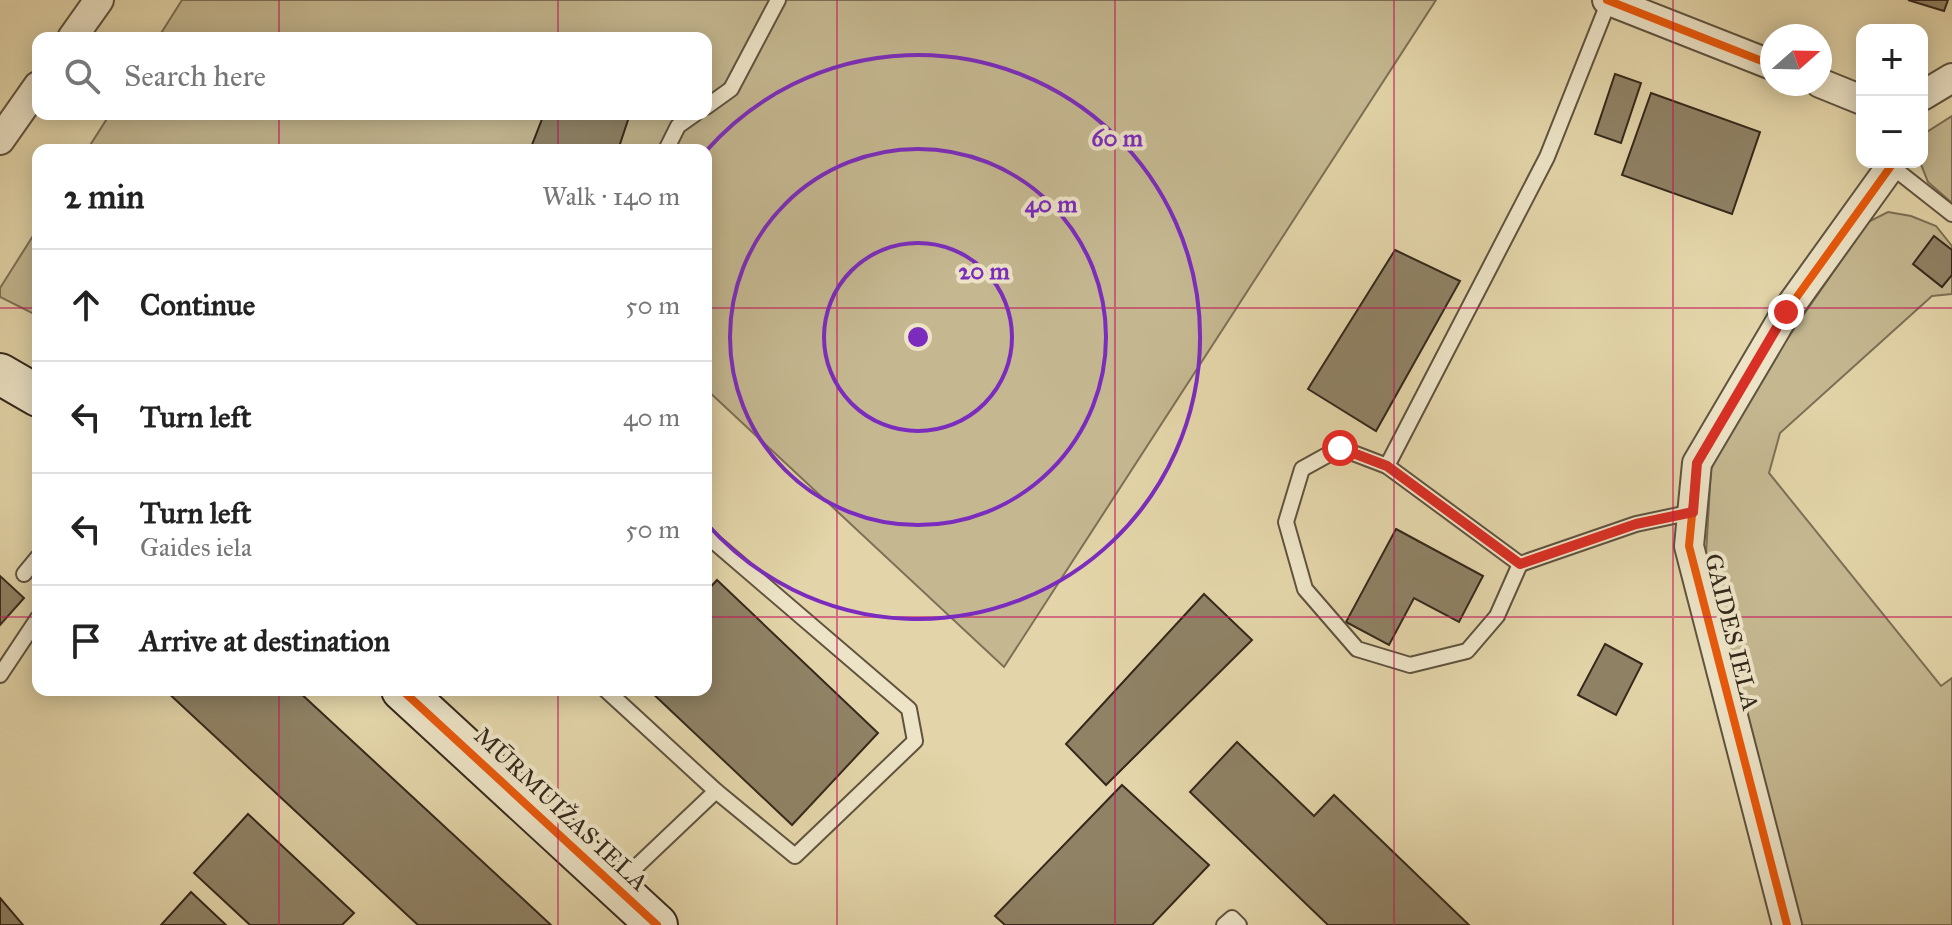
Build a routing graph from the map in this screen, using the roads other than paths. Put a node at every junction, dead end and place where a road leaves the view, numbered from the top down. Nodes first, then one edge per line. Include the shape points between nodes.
1 (99, 0) edge
2 (778, 0) edge
3 (1608, 0) edge
4 (76, 32) edge
5 (1760, 60) edge
6 (1952, 78) edge
7 (1832, 88) edge
8 (1928, 92) edge
9 (32, 95) edge
10 (1856, 98) edge
11 (712, 103) edge
12 (686, 120) edge
13 (0, 140) edge
14 (669, 144) edge
15 (1889, 168) edge
16 (1897, 168) edge
17 (1952, 214) edge
18 (0, 374) edge
19 (32, 393) edge
20 (1387, 466) junction
21 (1693, 512) junction
22 (712, 540) edge
23 (32, 564) edge
24 (1520, 564) junction
25 (24, 574) dead end
26 (32, 627) edge
27 (0, 675) edge
28 (408, 696) edge
29 (613, 696) edge
30 (716, 791) junction
31 (615, 887) junction
32 (657, 925) edge
33 (1224, 925) edge
34 (1239, 925) edge
35 (1787, 925) edge

1 - 4 street
2 - 11 lane via 731,89
3 - 5 street
3 - 20 lane via 1547,157
6 - 8 street
7 - 10 street
9 - 13 street
12 - 14 lane
15 - 21 street, GAIDES IELA via 1786,312 1697,463
16 - 17 lane
18 - 19 street
20 - 24 lane
20 - 24 lane via 1340,448 1302,469 1286,522 1305,589 1357,649 1410,665 1467,651 1497,616
21 - 24 lane via 1636,524
21 - 35 street, GAIDES IELA via 1689,546
22 - 30 lane via 909,709 915,741 795,856
23 - 25 lane
26 - 27 lane
28 - 31 street, MŪRMUIŽAS IELA
29 - 30 lane
30 - 31 lane
31 - 32 street, MŪRMUIŽAS IELA
33 - 34 lane via 1232,918

